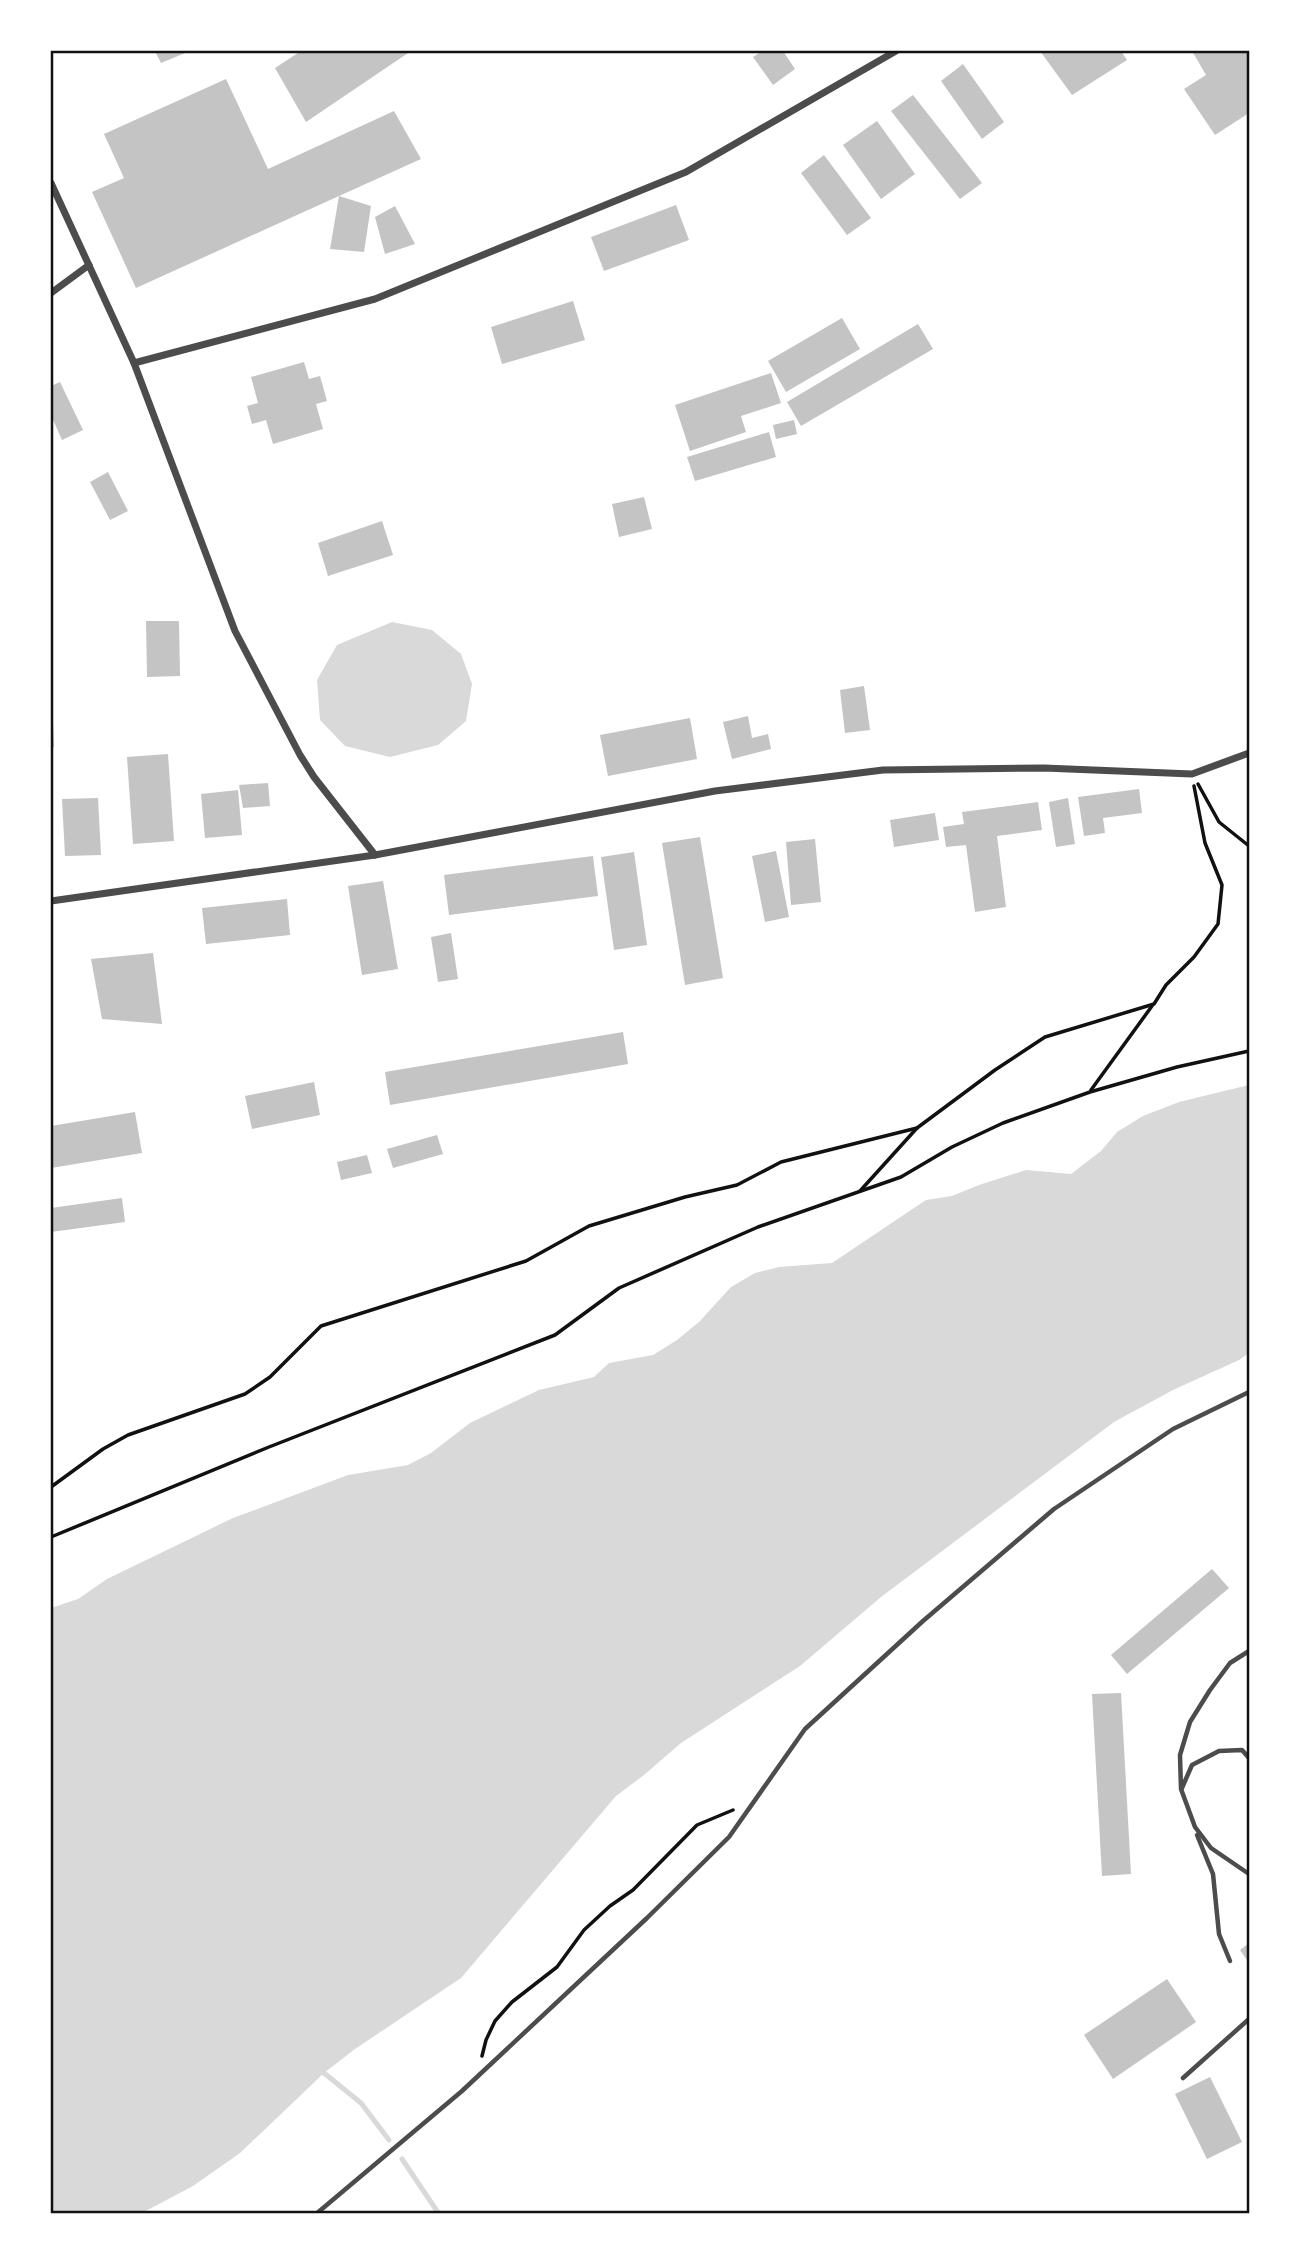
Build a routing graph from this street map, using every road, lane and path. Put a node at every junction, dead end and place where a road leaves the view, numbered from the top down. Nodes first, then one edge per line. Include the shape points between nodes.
1 (896, 51) edge
2 (51, 183) edge
3 (89, 265) junction
4 (51, 293) edge
5 (134, 363) junction
6 (1249, 753) edge
7 (1192, 774) junction
8 (1249, 846) edge
9 (375, 855) junction
10 (51, 901) edge
11 (1154, 1004) junction
12 (1249, 1051) edge
13 (1090, 1092) junction
14 (918, 1128) junction
15 (859, 1192) junction
16 (1249, 1392) edge
17 (51, 1487) edge
18 (51, 1537) edge
19 (1249, 1651) edge
20 (1249, 1758) edge
21 (1181, 1789) junction
22 (755, 1801) junction
23 (1195, 1827) junction
24 (1249, 1874) edge
25 (1230, 1961) dead end
26 (1249, 2019) edge
27 (478, 2076) junction
28 (1183, 2078) dead end
29 (316, 2214) edge

1 - 5 street via 686,172 637,193 375,299
2 - 3 street
3 - 4 street
3 - 5 street
5 - 9 street via 235,631 300,755
6 - 7 street
7 - 8 path via 1219,822
7 - 9 street via 1044,768 883,770 715,791
7 - 11 path via 1205,843 1222,885 1218,924
9 - 10 street
11 - 13 path
11 - 14 path via 1045,1037
12 - 13 path
13 - 15 path via 1003,1123 901,1177
14 - 15 path
14 - 17 path via 781,1162 737,1185 589,1226 526,1261 321,1326 270,1377 245,1394 128,1435
15 - 18 path via 758,1227 619,1288 555,1335
16 - 22 lane via 1174,1429 1054,1509 805,1729
19 - 21 lane via 1230,1663 1190,1722 1180,1755
20 - 21 lane via 1242,1750 1220,1751 1192,1765
21 - 23 lane
22 - 27 lane via 729,1837 684,1882
22 - 27 path via 697,1825 633,1890 584,1930 556,1967 495,2021
23 - 24 lane via 1211,1848
23 - 25 lane via 1213,1874 1219,1934
26 - 28 lane
27 - 29 lane

